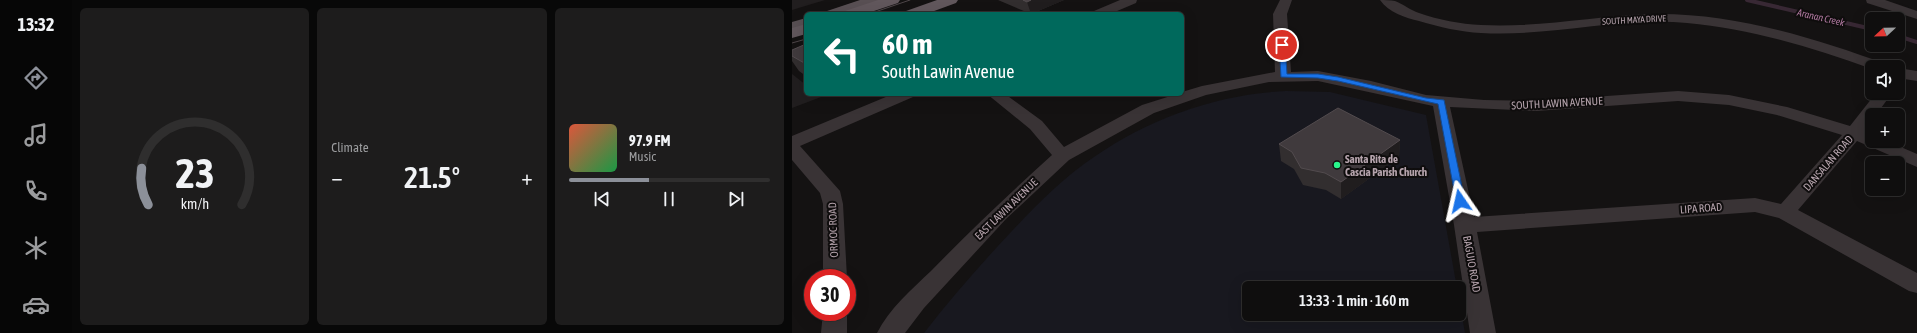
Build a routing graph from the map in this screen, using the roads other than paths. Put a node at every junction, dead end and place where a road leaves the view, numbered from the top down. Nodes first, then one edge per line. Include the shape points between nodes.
1 (875, 0) edge
2 (893, 0) edge
3 (951, 0) edge
4 (1131, 0) edge
5 (1286, 0) edge
6 (1386, 0) edge
7 (1872, 0) edge
8 (838, 12) edge
9 (856, 12) edge
10 (918, 12) edge
11 (1104, 12) edge
12 (1917, 15) edge
13 (804, 24) edge
14 (792, 27) edge
15 (804, 29) edge
16 (792, 33) edge
17 (1865, 62) edge
18 (1905, 75) edge
19 (1283, 76) junction
20 (1917, 76) edge
21 (902, 96) edge
22 (998, 96) edge
23 (1879, 100) edge
24 (1441, 102) junction
25 (1854, 133) junction
26 (792, 143) edge
27 (792, 148) edge
28 (1062, 156) junction
29 (1917, 161) edge
30 (1785, 212) junction
31 (1465, 225) junction
32 (834, 269) edge
33 (1917, 284) edge
34 (835, 321) edge
35 (834, 333) edge
36 (890, 333) edge
37 (1483, 333) edge

1 - 8 main road
2 - 9 highway
3 - 10 highway
4 - 11 street
5 - 19 street via 1280,14
6 - 17 street, SOUTH MAYA DRIVE via 1403,11 1457,27 1529,28 1644,18 1707,21 1796,40
7 - 12 street
13 - 14 main road
15 - 16 highway
18 - 20 street
19 - 24 street, SOUTH LAWIN AVENUE via 1338,79
19 - 28 street, SOUTH LAWIN AVENUE via 1202,91 1148,109
21 - 26 street
22 - 28 street via 1036,125
23 - 25 street, DANSALAN ROAD
24 - 25 street, SOUTH LAWIN AVENUE via 1536,106 1678,96 1706,97 1781,111
24 - 31 street, BAGUIO ROAD
25 - 29 street, SOUTH LAWIN AVENUE
25 - 30 street, DANSALAN ROAD
27 - 32 street, ORMOC ROAD via 830,191 834,204
28 - 36 street, EAST LAWIN AVENUE via 999,214
30 - 31 street, LIPA ROAD via 1755,205
30 - 33 street, LIPA ROAD
31 - 37 street, BAGUIO ROAD
34 - 35 street

